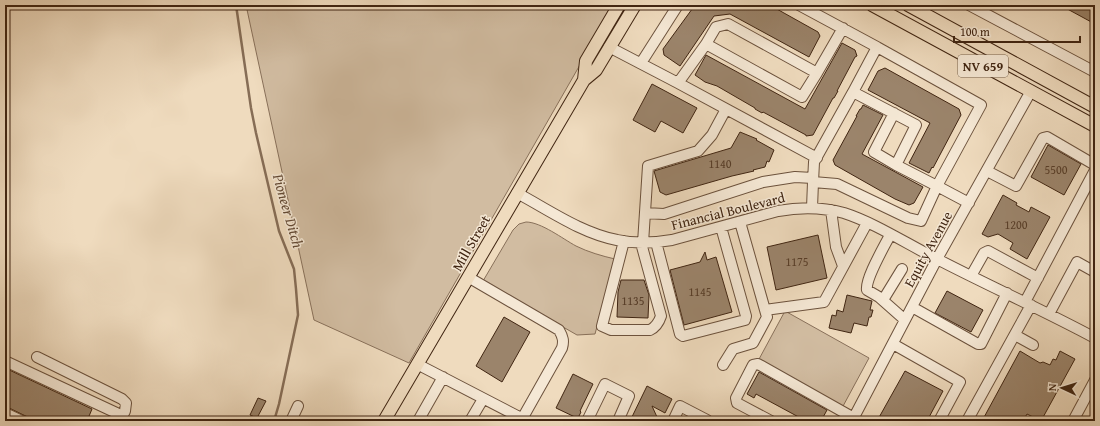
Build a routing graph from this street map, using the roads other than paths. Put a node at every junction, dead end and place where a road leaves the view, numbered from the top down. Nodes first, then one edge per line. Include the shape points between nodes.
1 (619, 5) edge
2 (635, 5) edge
3 (678, 5) edge
4 (799, 5) edge
5 (872, 5) edge
6 (908, 5) edge
7 (969, 5) edge
8 (843, 28) junction
9 (706, 44) junction
10 (609, 47) junction
11 (877, 47) junction
12 (641, 63) junction
13 (1095, 72) edge
14 (817, 73) junction
15 (584, 80) junction
16 (678, 82) junction
17 (1031, 91) junction
18 (853, 92) junction
19 (1083, 101) junction
20 (1095, 107) edge
21 (726, 109) junction
22 (894, 113) junction
23 (1095, 126) edge
24 (817, 158) junction
25 (896, 165) junction
26 (1095, 165) edge
27 (1095, 170) edge
28 (987, 171) junction
29 (813, 180) junction
30 (937, 186) junction
31 (517, 193) junction
32 (969, 203) junction
33 (812, 208) junction
34 (831, 210) junction
35 (645, 214) junction
36 (740, 222) junction
37 (867, 223) junction
38 (721, 227) junction
39 (890, 235) junction
40 (624, 241) junction
41 (656, 242) junction
42 (642, 243) junction
43 (937, 259) junction
44 (843, 266) junction
45 (902, 269) dead end
46 (1095, 272) edge
47 (971, 276) junction
48 (468, 277) junction
49 (1038, 278) junction
50 (1007, 293) junction
51 (883, 300) junction
52 (1028, 303) junction
53 (912, 307) junction
54 (765, 310) junction
55 (1049, 314) junction
56 (905, 320) junction
57 (1014, 335) junction
58 (1095, 338) edge
59 (893, 344) junction
60 (1033, 345) dead end
61 (37, 357) dead end
62 (5, 360) edge
63 (418, 364) junction
64 (723, 365) dead end
65 (443, 378) junction
66 (1095, 380) edge
67 (483, 399) junction
68 (298, 406) dead end
69 (5, 413) edge
70 (121, 418) edge
71 (518, 419) edge
72 (853, 419) edge
73 (22, 421) edge
74 (291, 421) edge
75 (384, 421) edge
76 (418, 421) edge
77 (470, 421) edge
78 (587, 421) edge
79 (618, 421) edge
80 (673, 421) edge
81 (707, 421) edge
82 (771, 421) edge
83 (939, 421) edge
84 (967, 421) edge
85 (1073, 421) edge

1 - 15 main road, Mill Street via 586,61
2 - 10 main road, Mill Street
3 - 12 street
4 - 8 street
5 - 17 main road, NV 659
6 - 19 main road, NV 659
7 - 13 street
8 - 11 street
8 - 14 street
9 - 14 street via 716,27 728,24
9 - 14 street via 802,97
9 - 16 street
10 - 12 street
10 - 15 main road, Mill Street via 596,70
11 - 18 street
11 - 30 street via 980,105
12 - 16 street
15 - 31 main road, Mill Street
16 - 21 street
17 - 19 main road via 1037,90 1044,94
17 - 23 main road, NV 659
17 - 28 street, Equity Avenue
18 - 22 street
18 - 24 street
19 - 20 main road, NV 659
21 - 24 street
21 - 35 street via 712,135 698,151 648,166
22 - 25 street via 874,152
22 - 25 street via 916,124
24 - 29 street via 814,162
25 - 30 street
26 - 28 street via 1047,137 1043,138 1016,186
27 - 49 street
28 - 32 street, Equity Avenue
29 - 30 street via 838,184 908,218 920,221
29 - 33 street
29 - 35 street via 795,177 763,182 664,214
30 - 32 street
31 - 40 street, Financial Boulevard via 587,231
31 - 48 main road, Mill Street
32 - 43 street, Equity Avenue
33 - 34 street, Financial Boulevard
33 - 36 street, Financial Boulevard via 778,211
34 - 37 street, Financial Boulevard
34 - 44 street via 836,247
35 - 42 street
36 - 38 street, Financial Boulevard
36 - 54 street
37 - 39 street, Financial Boulevard
37 - 44 street
38 - 41 street, Financial Boulevard
38 - 41 street via 745,320 683,336 680,334
39 - 43 street, Financial Boulevard
39 - 51 street via 866,285 867,290
40 - 42 street, Financial Boulevard
40 - 42 street via 602,326 611,330 650,330 661,316
41 - 42 street, Financial Boulevard
43 - 47 street, Financial Boulevard
43 - 53 street, Equity Avenue
44 - 54 street via 824,302
45 - 51 street
46 - 55 street via 1077,262
47 - 49 street via 984,253 988,251
47 - 50 street, Financial Boulevard
48 - 63 main road, Mill Street
48 - 71 street via 559,330 563,336 562,348
49 - 52 street
50 - 52 street, Financial Boulevard
50 - 53 street via 981,344
51 - 56 street
52 - 55 street, Financial Boulevard
52 - 57 street
53 - 56 street, Equity Avenue
54 - 64 street via 767,317 753,343 733,349
55 - 58 street, Financial Boulevard
56 - 59 street, Equity Avenue
57 - 60 street
57 - 84 street
59 - 72 street, Equity Avenue
59 - 83 street via 960,382
61 - 70 street via 122,399 126,403
62 - 70 street
63 - 65 street
63 - 75 main road, Mill Street
65 - 67 street
65 - 76 street
66 - 85 street
67 - 71 street
67 - 77 street
68 - 74 street
69 - 73 street
72 - 82 street via 758,364 753,365 736,398 737,403
78 - 79 street via 605,384 629,396
80 - 81 street via 680,406

